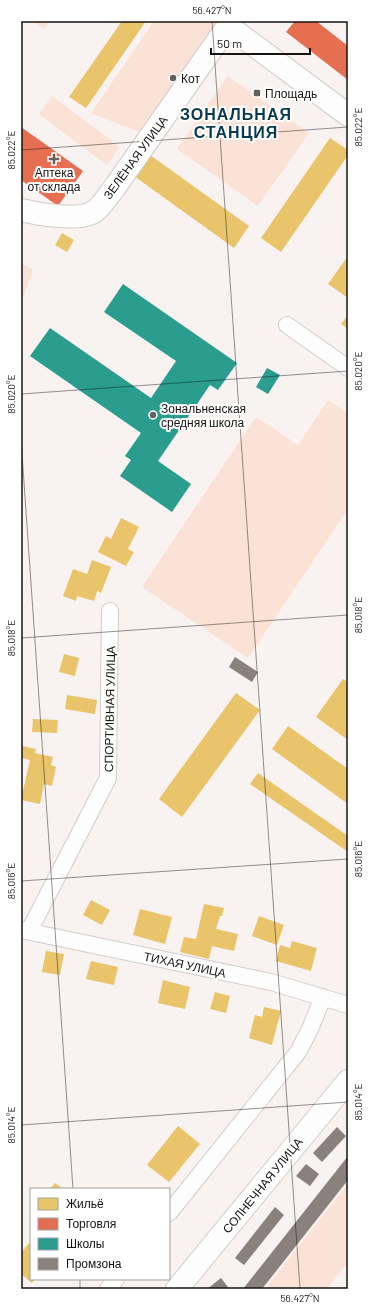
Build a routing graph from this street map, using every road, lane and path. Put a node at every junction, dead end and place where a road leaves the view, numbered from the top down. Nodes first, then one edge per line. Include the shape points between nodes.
1 (229, 24) edge
2 (348, 115) edge
3 (21, 210) edge
4 (287, 325) dead end
5 (348, 368) edge
6 (110, 611) dead end
7 (25, 931) edge
8 (323, 997) junction
9 (348, 1005) edge
10 (348, 1081) edge
11 (170, 1212) edge
12 (115, 1280) edge
13 (108, 1289) edge
14 (177, 1289) edge

1 - 2 street
1 - 3 street, ЗЕЛЁНАЯ УЛИЦА via 115,187 95,211 87,215 67,216
4 - 5 street
6 - 7 street, СПОРТИВНАЯ УЛИЦА via 108,778
7 - 8 street, ТИХАЯ УЛИЦА via 271,982
8 - 9 street, ТИХАЯ УЛИЦА
8 - 11 street via 298,1052
10 - 14 street, СОЛНЕЧНАЯ УЛИЦА
12 - 13 street

